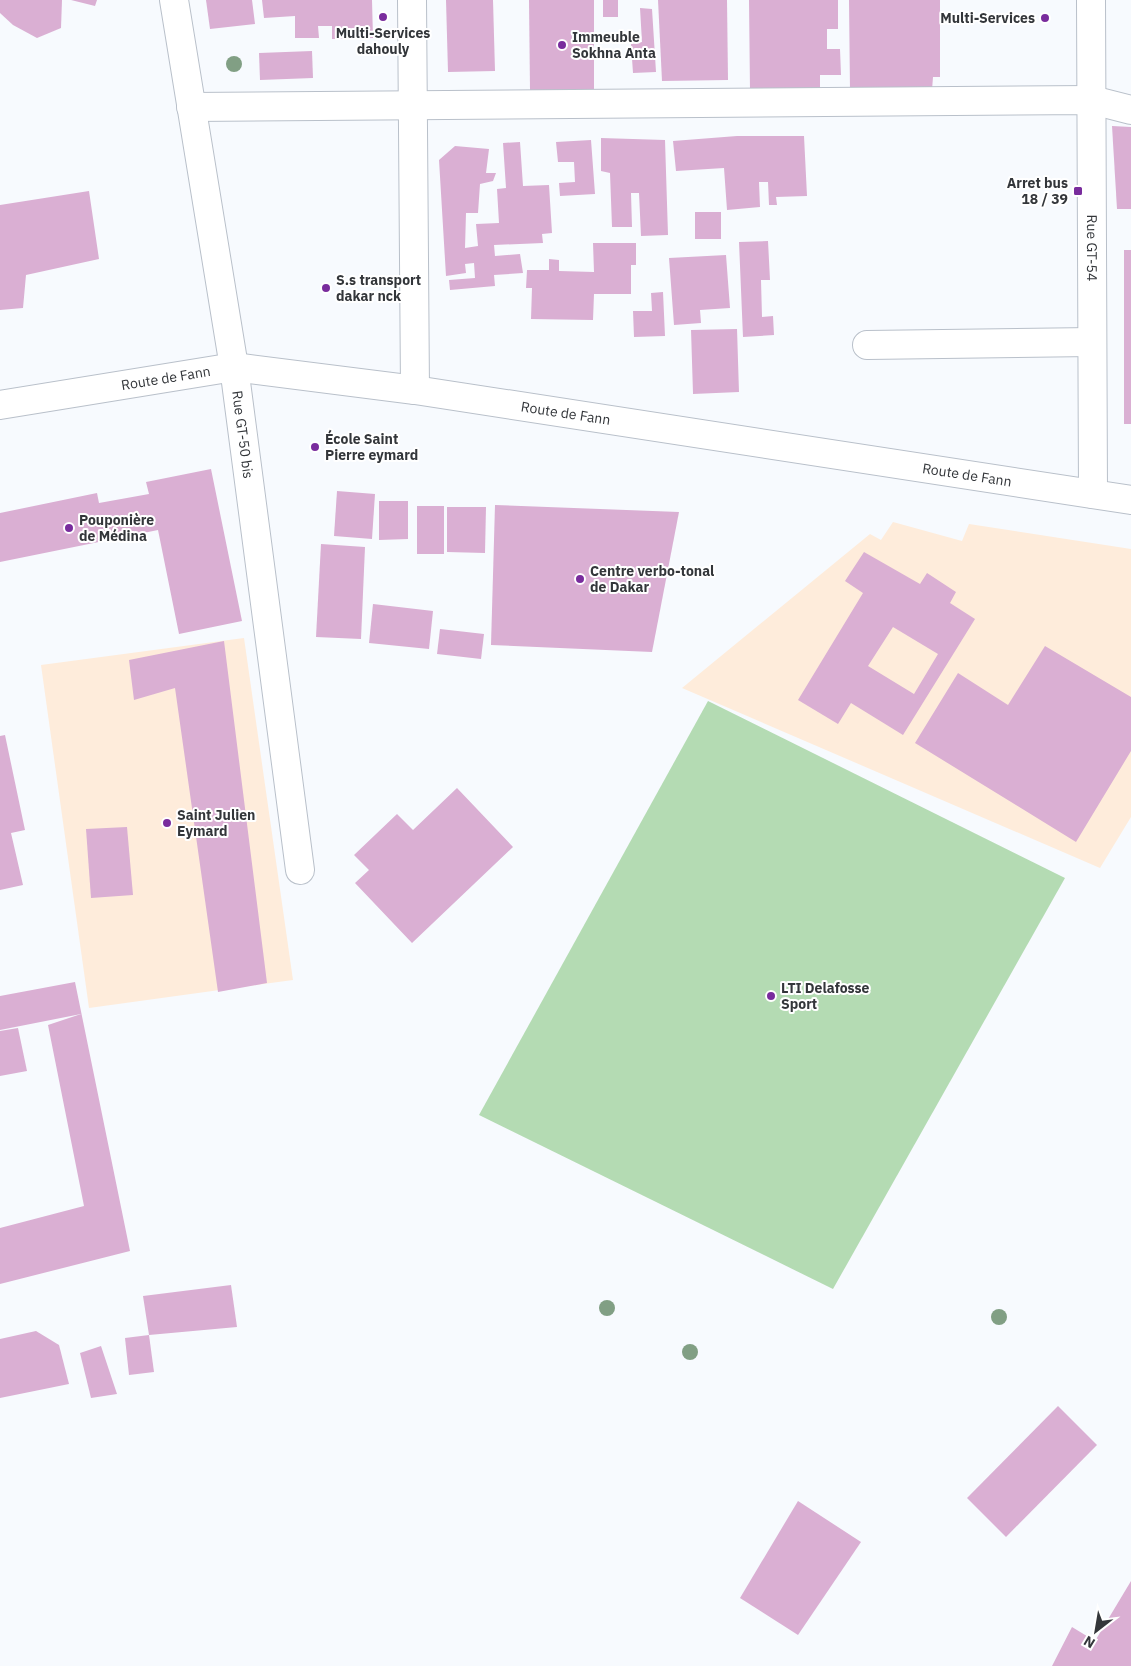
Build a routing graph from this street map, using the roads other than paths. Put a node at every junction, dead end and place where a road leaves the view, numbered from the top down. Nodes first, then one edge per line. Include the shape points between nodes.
1 (174, 0) edge
2 (412, 0) edge
3 (1091, 0) edge
4 (1092, 100) junction
5 (412, 105) junction
6 (192, 107) junction
7 (1131, 110) edge
8 (1092, 342) junction
9 (867, 345) dead end
10 (234, 367) junction
11 (415, 390) junction
12 (0, 405) edge
13 (1093, 494) junction
14 (1131, 500) edge
15 (300, 870) dead end

1 - 6 street, Rue GT-50 bis
2 - 5 street
3 - 4 street, Rue GT-54
4 - 5 street
4 - 7 street
4 - 8 street, Rue GT-54
5 - 6 street
5 - 11 street
6 - 10 street, Rue GT-50 bis
8 - 9 street
8 - 13 street, Rue GT-54
10 - 11 street, Route de Fann
10 - 12 street, Route de Fann
10 - 15 street, Rue GT-50 bis
11 - 13 street, Route de Fann
13 - 14 street, Route de Fann

